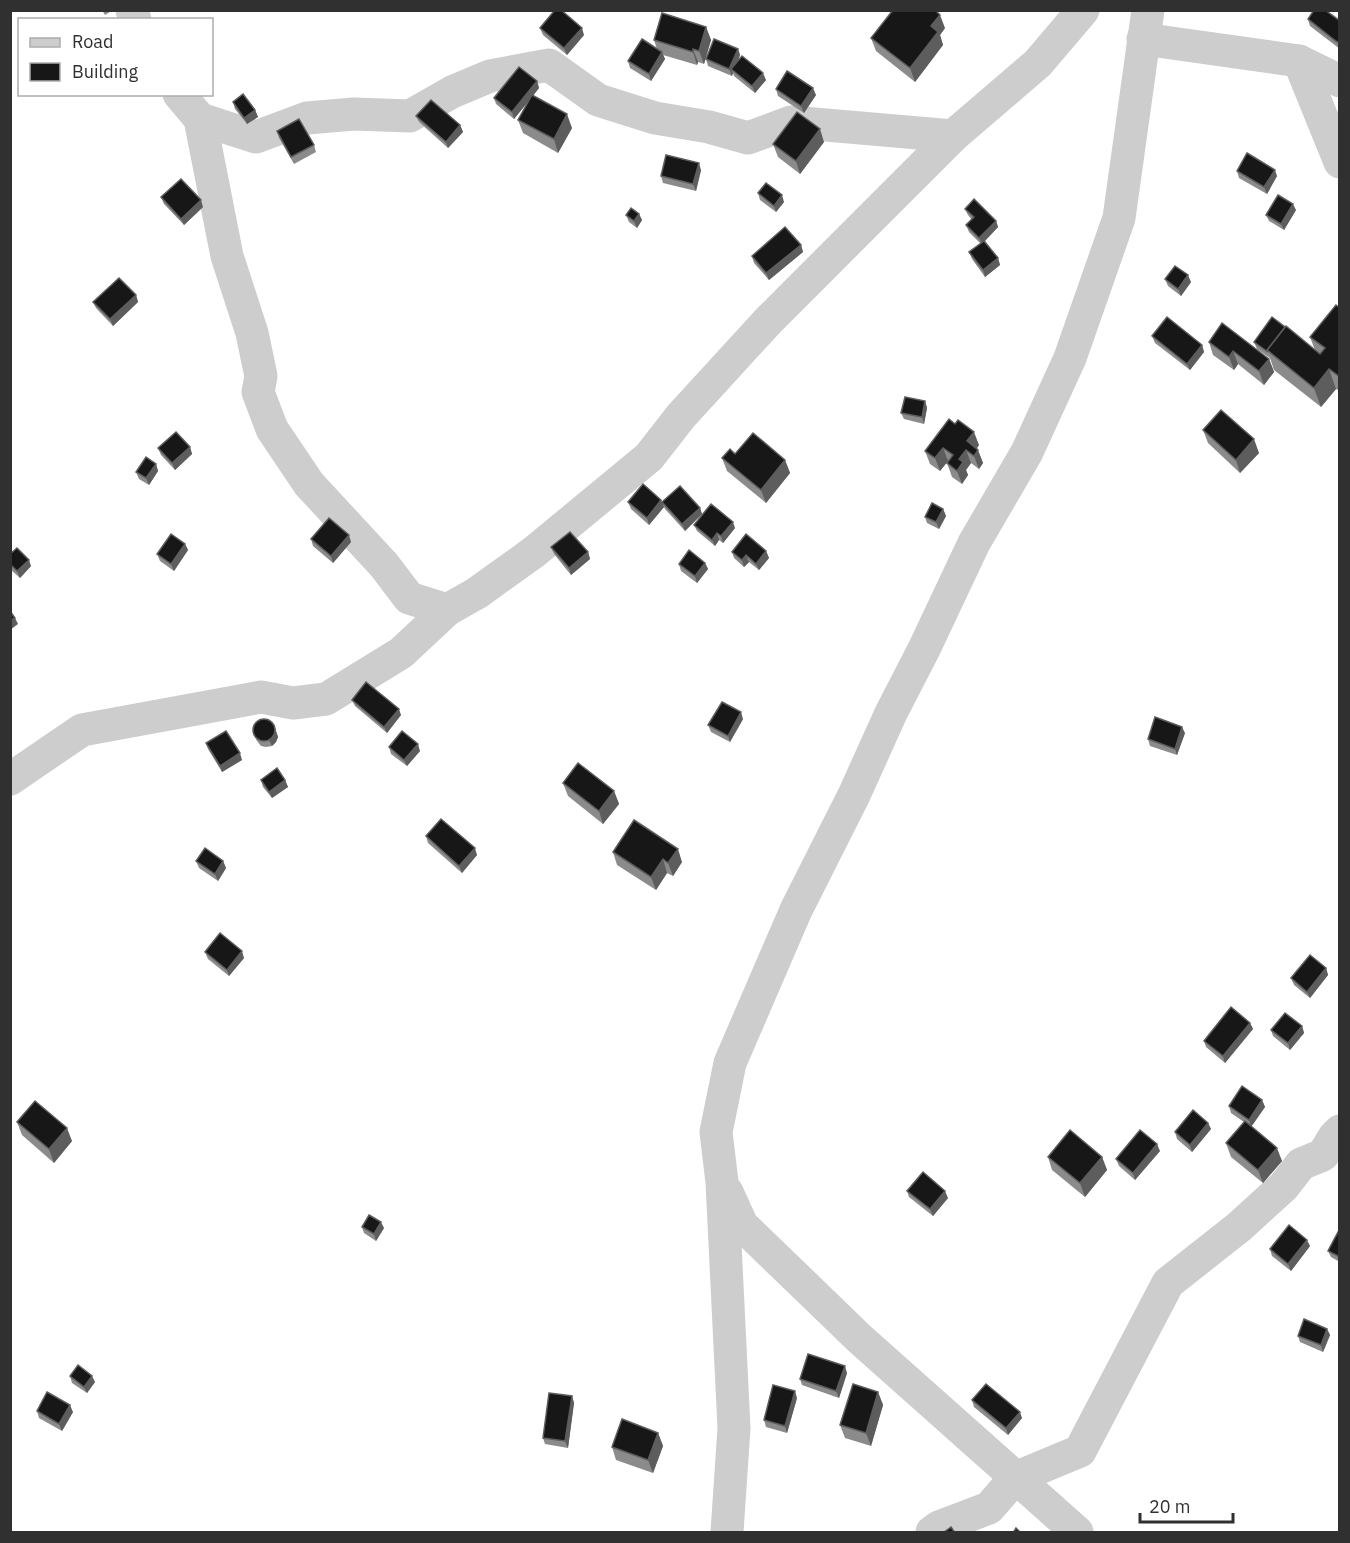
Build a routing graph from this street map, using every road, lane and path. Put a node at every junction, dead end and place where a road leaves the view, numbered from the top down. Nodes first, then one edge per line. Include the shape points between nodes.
1 (1083, 10) edge
2 (1145, 25) edge
3 (1299, 61) junction
4 (1340, 81) edge
5 (181, 96) edge
6 (200, 119) junction
7 (953, 136) junction
8 (1340, 162) edge
9 (447, 610) junction
10 (10, 779) edge
11 (1340, 1131) edge
12 (722, 1182) junction
13 (1015, 1478) junction
14 (727, 1533) edge
15 (932, 1533) edge
16 (1077, 1533) edge

1 - 7 street via 1038,63
2 - 3 street
2 - 12 street via 1119,218 1070,358 1027,452 974,543 891,713 796,910 730,1063 716,1132
3 - 4 street
3 - 8 street
5 - 6 street
6 - 7 street via 256,137 307,118 354,114 410,116 490,76 549,65 598,100 654,118 748,138 791,122
6 - 9 street via 227,256 252,333 261,376 258,392 272,429 309,484 409,598
7 - 9 street via 769,320 649,457 534,552
9 - 10 street via 401,653 326,699 293,703 261,697 82,730
11 - 13 street via 1323,1155 1302,1164 1239,1227 1168,1283 1080,1451
12 - 13 street via 742,1225 860,1339
12 - 14 street via 734,1428
13 - 15 street via 989,1508
13 - 16 street

